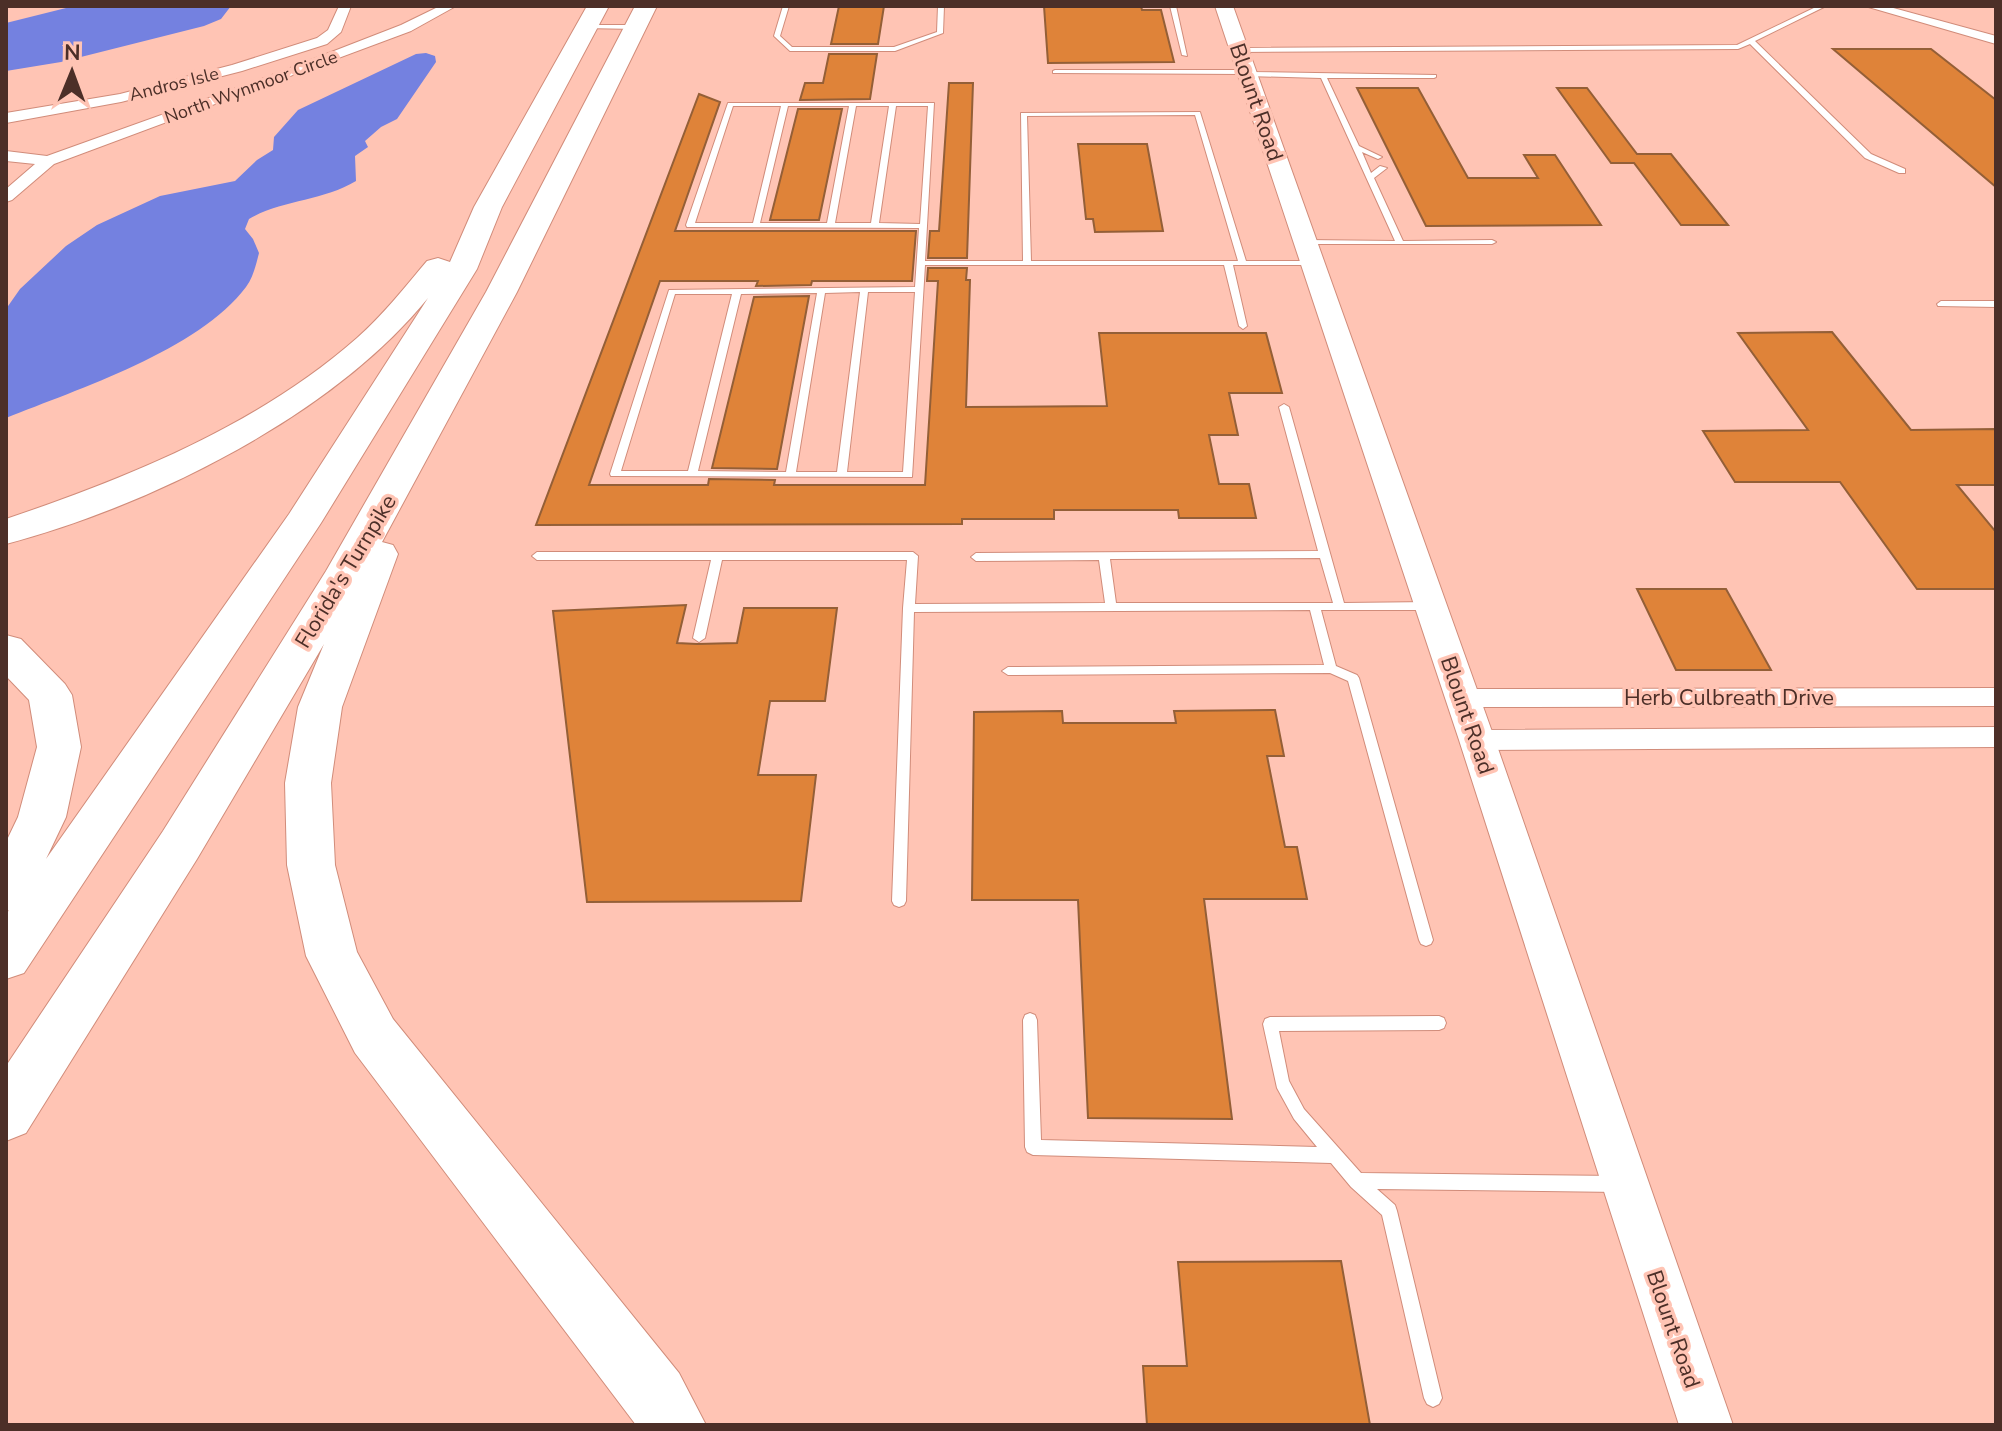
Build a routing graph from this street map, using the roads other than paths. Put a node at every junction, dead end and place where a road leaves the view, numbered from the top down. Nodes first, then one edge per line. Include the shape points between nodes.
1 (345, 6) edge
2 (420, 6) edge
3 (450, 6) edge
4 (786, 6) edge
5 (941, 6) edge
6 (1173, 6) edge
7 (1224, 6) edge
8 (1823, 6) edge
9 (1871, 6) edge
10 (592, 17) edge
11 (641, 17) edge
12 (1996, 40) edge
13 (1751, 41) junction
14 (1185, 55) dead end
15 (247, 65) junction
16 (1244, 65) junction
17 (1055, 72) dead end
18 (1323, 76) junction
19 (1434, 76) dead end
20 (267, 78) junction
21 (785, 104) junction
22 (853, 104) junction
23 (893, 104) junction
24 (6, 118) edge
25 (1356, 147) junction
26 (1378, 157) dead end
27 (31, 166) junction
28 (8, 168) edge
29 (1383, 168) dead end
30 (1902, 171) dead end
31 (1370, 177) junction
32 (6, 197) edge
33 (488, 207) junction
34 (756, 225) junction
35 (831, 225) junction
36 (875, 226) junction
37 (923, 226) junction
38 (1492, 242) dead end
39 (1400, 243) junction
40 (1309, 253) junction
41 (921, 263) junction
42 (1027, 263) junction
43 (1228, 263) junction
44 (1243, 263) junction
45 (918, 289) junction
46 (737, 291) junction
47 (821, 291) junction
48 (864, 291) junction
49 (1941, 304) dead end
50 (1996, 304) edge
51 (1243, 326) dead end
52 (1284, 407) dead end
53 (414, 457) junction
54 (692, 474) junction
55 (791, 474) junction
56 (842, 474) junction
57 (6, 532) edge
58 (1324, 554) junction
59 (537, 556) dead end
60 (1104, 556) junction
61 (717, 557) junction
62 (976, 557) dead end
63 (1340, 606) junction
64 (1431, 606) junction
65 (1315, 607) junction
66 (909, 608) junction
67 (1111, 608) junction
68 (699, 638) dead end
69 (6, 650) edge
70 (1331, 669) junction
71 (1008, 671) dead end
72 (1996, 697) edge
73 (1462, 698) junction
74 (1996, 737) edge
75 (1477, 740) junction
76 (6, 891) edge
77 (899, 901) dead end
78 (1426, 940) dead end
79 (6, 957) edge
80 (1030, 1020) dead end
81 (1439, 1023) dead end
82 (6, 1114) edge
83 (1334, 1155) junction
84 (1357, 1181) junction
85 (1625, 1184) junction
86 (1433, 1398) dead end
87 (673, 1425) edge
88 (1706, 1425) edge

1 - 15 street, Andros Isle via 334,32 322,41
2 - 20 street, North Wynmoor Circle
3 - 20 street, North Wynmoor Circle via 406,28
4 - 5 lane via 777,36 790,49 895,49 940,33
6 - 14 lane
7 - 16 street, Blount Road
8 - 13 lane
9 - 12 street
10 - 11 lane
10 - 33 highway
11 - 53 highway, Florida's Turnpike via 564,176
13 - 16 lane via 1738,47
13 - 30 lane via 1868,156
15 - 20 street, Andros Isle
15 - 24 street, Andros Isle via 121,98
16 - 17 lane
16 - 18 lane
16 - 40 street, Blount Road
18 - 19 lane
18 - 25 lane
20 - 27 street, North Wynmoor Circle
20 - 27 street, North Wynmoor Circle via 116,124
21 - 22 lane
21 - 34 lane
21 - 34 lane via 730,104 690,225
22 - 23 lane
22 - 35 lane
23 - 36 lane
23 - 37 lane via 932,104
25 - 26 lane
25 - 31 lane
27 - 28 street, North Wynmoor Circle
27 - 32 street, North Wynmoor Circle
29 - 31 lane
31 - 39 lane
33 - 57 highway via 362,351 287,408 179,465 87,505
33 - 79 highway via 462,269 302,523
34 - 35 lane
35 - 36 lane
36 - 37 lane
37 - 41 lane
38 - 39 lane
39 - 40 lane
40 - 44 lane
40 - 64 street, Blount Road
41 - 42 lane
41 - 45 lane
42 - 43 lane
42 - 44 lane via 1023,114 1198,113
43 - 44 lane
43 - 51 lane
45 - 48 lane
45 - 56 lane via 908,475
46 - 47 lane
46 - 54 lane
46 - 54 lane via 672,292 615,474
47 - 48 lane
47 - 55 lane
48 - 56 lane
49 - 50 lane
52 - 58 lane
53 - 82 highway, Florida's Turnpike via 118,946
53 - 87 highway via 320,707 308,783 311,865 332,956 374,1036 656,1396
54 - 55 lane
55 - 56 lane
58 - 60 lane
58 - 63 lane
59 - 61 lane
60 - 62 lane
60 - 67 lane
61 - 66 lane via 913,556
61 - 68 lane
63 - 64 lane
63 - 65 lane
64 - 73 street, Blount Road
65 - 67 lane
65 - 70 lane
66 - 67 lane
66 - 77 lane
69 - 76 highway via 50,695 59,747 42,817
70 - 71 lane
70 - 78 lane via 1353,678
72 - 73 street, Herb Culbreath Drive
73 - 75 street, Blount Road
74 - 75 street, Herb Culbreath Drive
75 - 85 street, Blount Road
80 - 83 lane via 1033,1147
81 - 83 lane via 1270,1024 1282,1083 1299,1114
83 - 84 lane
84 - 85 lane
84 - 86 lane via 1389,1211
85 - 88 street, Blount Road

